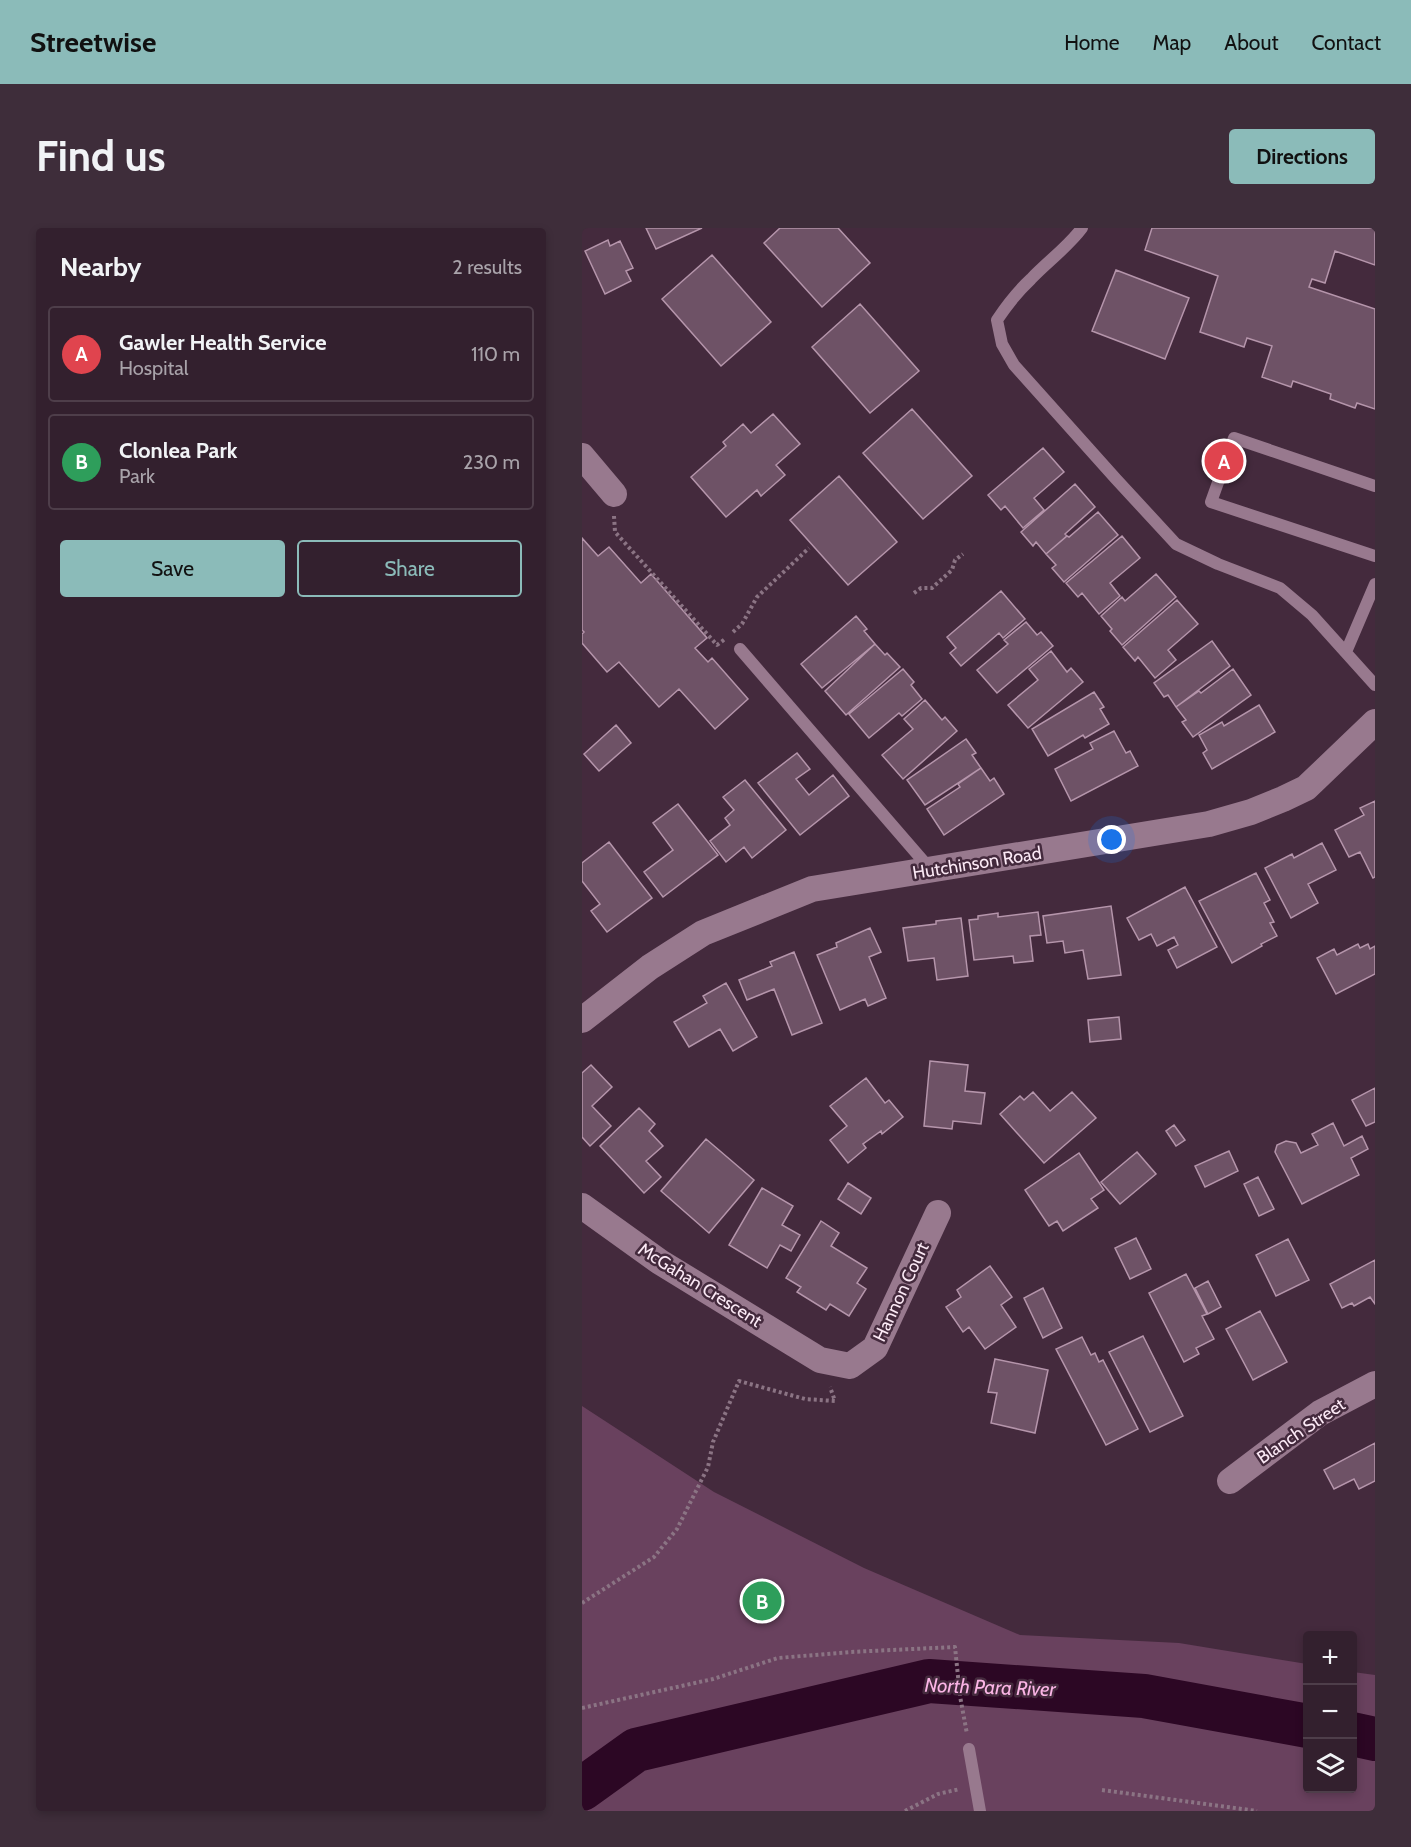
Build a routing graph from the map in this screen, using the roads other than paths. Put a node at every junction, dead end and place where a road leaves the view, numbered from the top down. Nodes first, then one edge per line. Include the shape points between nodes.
1 (1082, 228) edge
2 (582, 456) edge
3 (1375, 486) edge
4 (614, 494) road end
5 (1375, 556) edge
6 (1375, 584) edge
7 (740, 649) dead end
8 (1346, 652) junction
9 (1375, 685) edge
10 (1375, 722) edge
11 (931, 870) junction
12 (582, 1020) edge
13 (582, 1206) edge
14 (938, 1213) dead end
15 (820, 1360) joint
16 (1375, 1384) edge
17 (1230, 1481) dead end
18 (969, 1749) road end
19 (980, 1811) edge

1 - 8 lane via 1023,287 997,320 1002,344 1014,365 1176,544 1280,588
2 - 4 street
3 - 5 lane via 1234,438 1211,502
6 - 8 lane
7 - 11 lane
8 - 9 lane
10 - 11 street, Hutchinson Road via 1306,789 1251,812 1209,824
11 - 12 street, Hutchinson Road via 812,889 703,933 650,967
13 - 15 street, McGahan Crescent via 660,1262
14 - 15 street, Hannon Court via 875,1348 850,1366
16 - 17 street, Blanch Street via 1320,1413
18 - 19 lane

